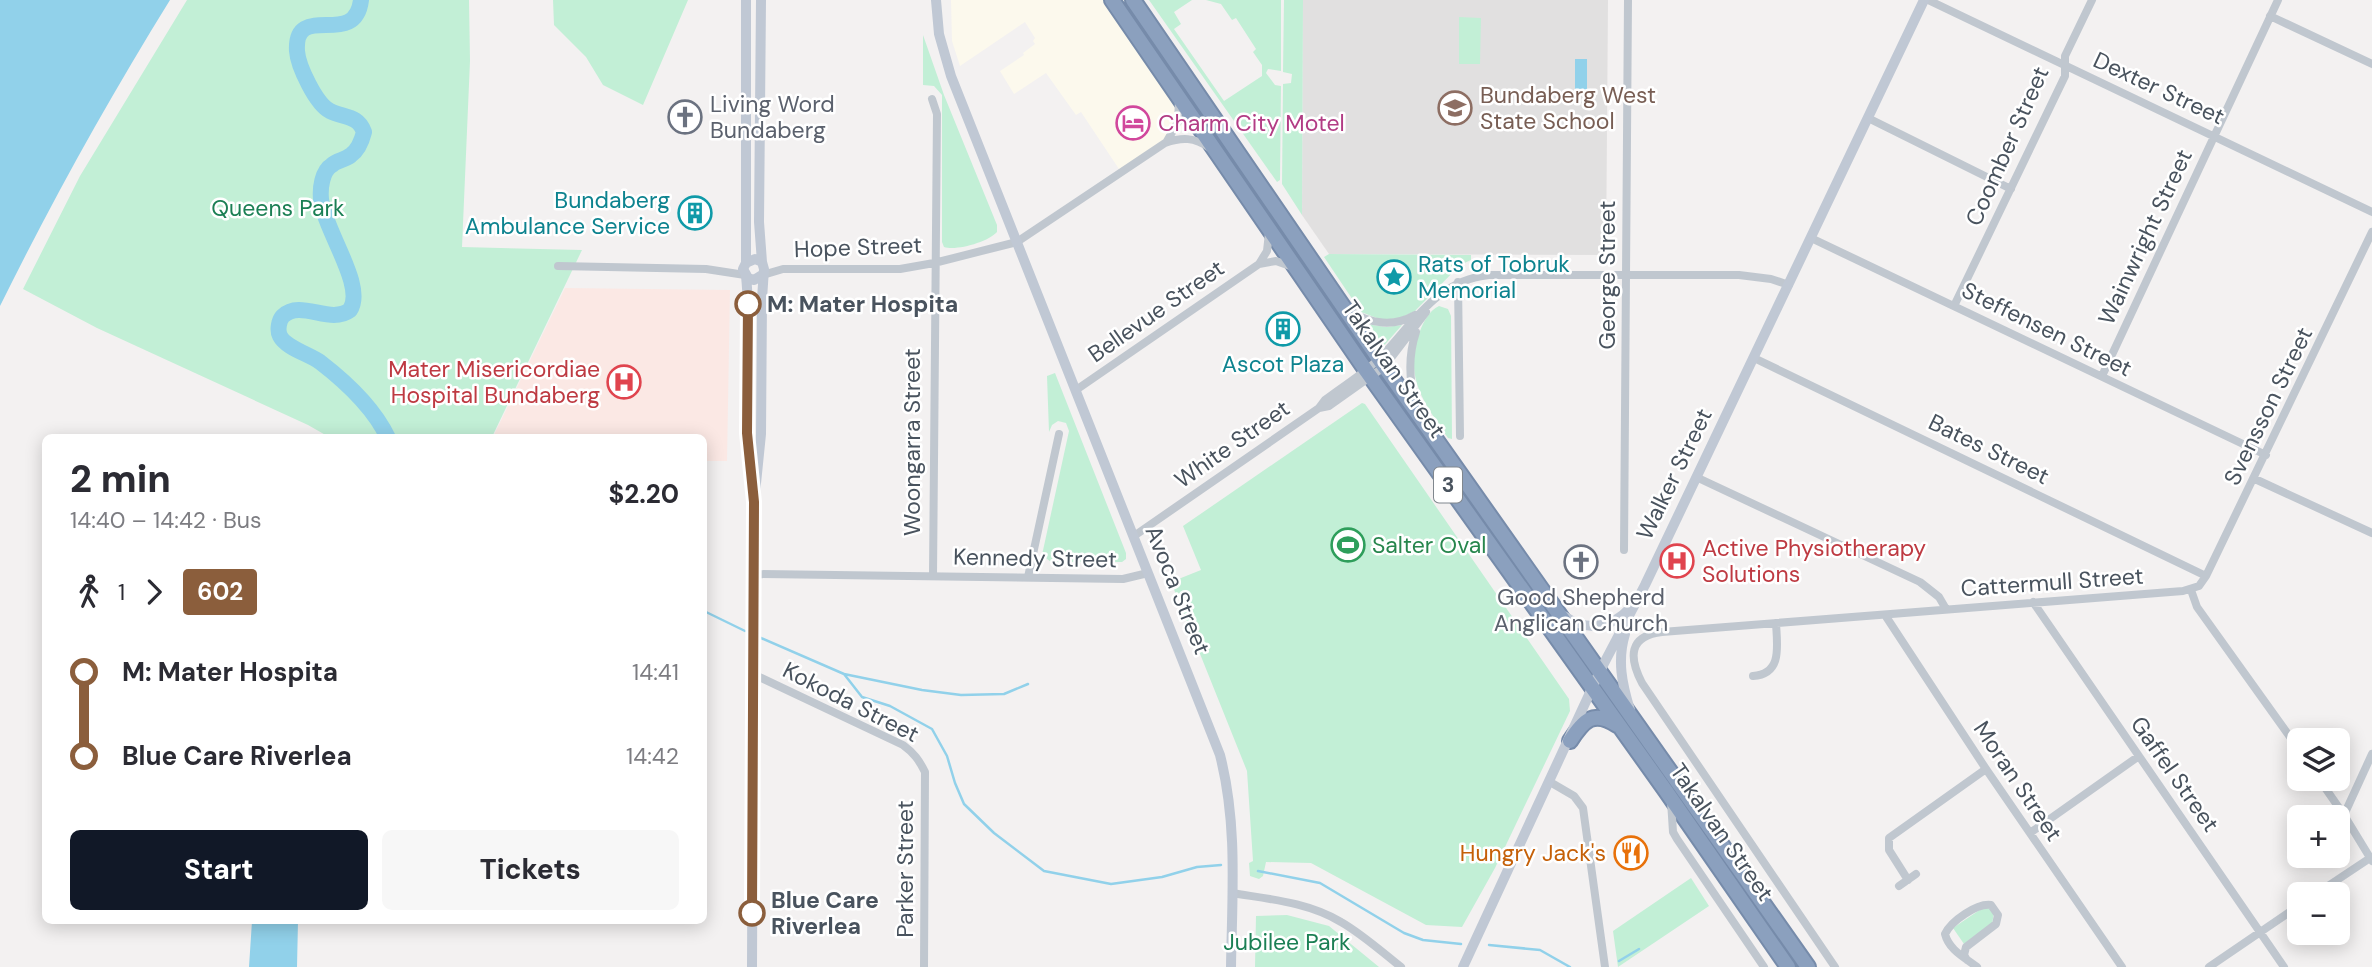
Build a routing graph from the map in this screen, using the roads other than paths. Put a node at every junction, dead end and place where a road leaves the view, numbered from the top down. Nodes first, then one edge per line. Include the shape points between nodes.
1 (746, 0) edge
2 (761, 0) edge
3 (936, 0) edge
4 (1112, 0) edge
5 (1133, 0) edge
6 (1143, 0) edge
7 (1628, 0) edge
8 (1926, 0) edge
9 (2092, 0) edge
10 (2278, 0) edge
11 (2270, 16) junction
12 (1148, 23) junction
13 (2372, 64) edge
14 (2065, 65) junction
15 (1179, 97) junction
16 (932, 99) dead end
17 (1868, 118) junction
18 (2213, 135) junction
19 (1165, 143) junction
20 (1218, 154) junction
21 (2011, 189) junction
22 (2372, 212) edge
23 (1267, 226) junction
24 (2372, 232) edge
25 (1811, 238) junction
26 (1017, 242) junction
27 (934, 263) junction
28 (1259, 264) junction
29 (558, 265) dead end
30 (746, 269) junction
31 (762, 269) junction
32 (1296, 269) junction
33 (1626, 276) junction
34 (1458, 282) junction
35 (1789, 285) junction
36 (1339, 300) junction
37 (1954, 306) junction
38 (1423, 312) junction
39 (1754, 358) junction
40 (1382, 363) junction
41 (1368, 373) junction
42 (2102, 376) junction
43 (1076, 390) junction
44 (1422, 420) junction
45 (1059, 434) dead end
46 (1460, 436) dead end
47 (748, 437) junction
48 (761, 438) junction
49 (2266, 456) junction
50 (1696, 477) junction
51 (2255, 479) junction
52 (754, 502) junction
53 (2372, 533) edge
54 (1134, 536) junction
55 (1624, 550) dead end
56 (1148, 573) junction
57 (753, 574) junction
58 (933, 576) junction
59 (2206, 576) junction
60 (1028, 577) junction
61 (1645, 585) junction
62 (2191, 590) junction
63 (2033, 602) junction
64 (1946, 609) junction
65 (1557, 610) junction
66 (1632, 611) junction
67 (1885, 615) junction
68 (1776, 623) junction
69 (1633, 653) joint
70 (1600, 671) junction
71 (753, 674) junction
72 (1753, 676) dead end
73 (1592, 689) junction
74 (1633, 716) junction
75 (1621, 728) junction
76 (2287, 733) edge
77 (1570, 741) junction
78 (2372, 754) edge
79 (2139, 756) junction
80 (1986, 769) junction
81 (925, 772) joint
82 (1550, 782) junction
83 (1671, 798) junction
84 (2349, 805) edge
85 (2350, 825) edge
86 (2030, 833) junction
87 (2371, 860) edge
88 (1916, 874) dead end
89 (1908, 880) junction
90 (2335, 882) edge
91 (1899, 886) dead end
92 (1232, 894) junction
93 (2287, 914) edge
94 (2260, 932) junction
95 (1967, 960) junction
96 (752, 967) edge
97 (924, 967) edge
98 (1231, 967) edge
99 (1401, 967) edge
100 (1463, 967) edge
101 (1605, 967) edge
102 (1764, 967) edge
103 (1788, 967) edge
104 (1808, 967) edge
105 (1835, 967) edge
106 (1977, 967) edge
107 (2122, 967) edge
108 (2209, 967) edge
109 (2284, 967) edge

1 - 30 street
2 - 31 street
3 - 26 street via 946,63
4 - 15 highway, Takalvan Street / 3
5 - 12 highway, Takalvan Street / 3
6 - 12 street
7 - 33 street, George Street
8 - 14 street, Dexter Street
8 - 17 street, Walker Street
9 - 14 street, Coomber Street
10 - 11 street, Wainwright Street
11 - 13 street
11 - 18 street, Wainwright Street
12 - 36 highway, Takalvan Street / 3
14 - 18 street, Dexter Street
14 - 21 street, Coomber Street via 2065,76
15 - 19 street via 1178,122
15 - 20 highway, Takalvan Street / 3
16 - 27 street, Woongarra Street via 937,114
17 - 21 street
17 - 25 street, Walker Street
18 - 22 street, Dexter Street
18 - 42 street, Wainwright Street
19 - 20 street via 1191,139
19 - 26 street, Hope Street
20 - 23 highway, Takalvan Street / 3
21 - 37 street, Coomber Street
23 - 28 street, Bellevue Street via 1269,243
23 - 32 highway, Takalvan Street / 3
24 - 49 street, Svensson Street
25 - 35 street, Walker Street
25 - 37 street, Steffensen Street
26 - 27 street, Hope Street
26 - 43 street, Avoca Street
27 - 31 street, Hope Street via 900,269
27 - 58 street, Woongarra Street
28 - 32 street, Bellevue Street via 1276,261
28 - 43 street, Bellevue Street
29 - 30 street
30 - 31 street via 755,259
30 - 31 street via 754,280
30 - 47 street
31 - 48 street
32 - 41 highway, Takalvan Street / 3
33 - 34 street via 1489,275
33 - 35 street via 1753,276
33 - 55 street, George Street
34 - 38 street
34 - 46 street
35 - 39 street, Walker Street
36 - 38 street via 1350,312 1377,323 1405,320
36 - 40 highway, Takalvan Street / 3
37 - 42 street, Steffensen Street
38 - 40 street
38 - 44 street via 1413,339 1410,369
39 - 50 street, Walker Street
39 - 59 street, Bates Street
40 - 41 street, White Street
40 - 44 highway, Takalvan Street / 3
41 - 54 street, White Street via 1329,406 1319,408
41 - 73 highway, Takalvan Street / 3
42 - 49 street, Steffensen Street
43 - 54 street, Avoca Street
44 - 65 highway, Takalvan Street / 3
45 - 60 street
47 - 48 street via 753,444
47 - 52 street
48 - 52 street
49 - 51 street, Svensson Street
50 - 61 street, Walker Street
50 - 64 street via 1920,582
51 - 53 street
51 - 59 street, Svensson Street
52 - 57 street
54 - 56 street, Avoca Street
56 - 60 street, Kennedy Street via 1123,579
56 - 92 street, Avoca Street via 1220,755 1232,819
57 - 58 street, Kennedy Street
57 - 71 street
58 - 60 street, Kennedy Street
59 - 62 street, Svensson Street
61 - 65 street via 1624,615 1606,625 1583,626
61 - 66 street, Walker Street
62 - 63 street, Cattermull Street
62 - 76 street via 2197,607
63 - 64 street, Cattermull Street
63 - 79 street, Gaffel Street
64 - 67 street, Cattermull Street
65 - 70 highway, Takalvan Street / 3
66 - 70 street, Walker Street
66 - 74 street via 1620,662
67 - 68 street, Cattermull Street
67 - 80 street, Moran Street
68 - 69 street, Cattermull Street via 1654,633 1642,638
68 - 72 street via 1777,660 1772,668
69 - 105 street, Takalvan Street via 1634,669 1657,706
70 - 73 street, Walker Street
70 - 74 highway, Takalvan Street / 3
71 - 81 street, Kokoda Street via 903,745 914,752
71 - 96 street
73 - 75 highway, Takalvan Street / 3
73 - 77 street, Walker Street
74 - 104 highway, Takalvan Street / 3
75 - 77 highway via 1604,718 1592,718
75 - 83 highway, Takalvan Street / 3
77 - 82 street, Walker Street
78 - 84 street
79 - 86 street
79 - 94 street, Gaffel Street
80 - 86 street, Moran Street
80 - 89 street via 1889,838 1889,850
81 - 97 street, Parker Street
82 - 100 street, Walker Street
82 - 101 street via 1574,796 1583,808
83 - 102 street, Takalvan Street via 1676,839
83 - 103 highway, Takalvan Street / 3
85 - 87 street
86 - 107 street, Moran Street
87 - 90 street
88 - 89 street
89 - 91 street
92 - 98 street, Avoca Street
92 - 99 street via 1317,910 1341,922
93 - 94 street
94 - 108 street
94 - 109 street, Gaffel Street
95 - 95 street via 1966,947 1996,924 1997,911 1991,905 1979,906 1945,931 1951,947
95 - 106 street

